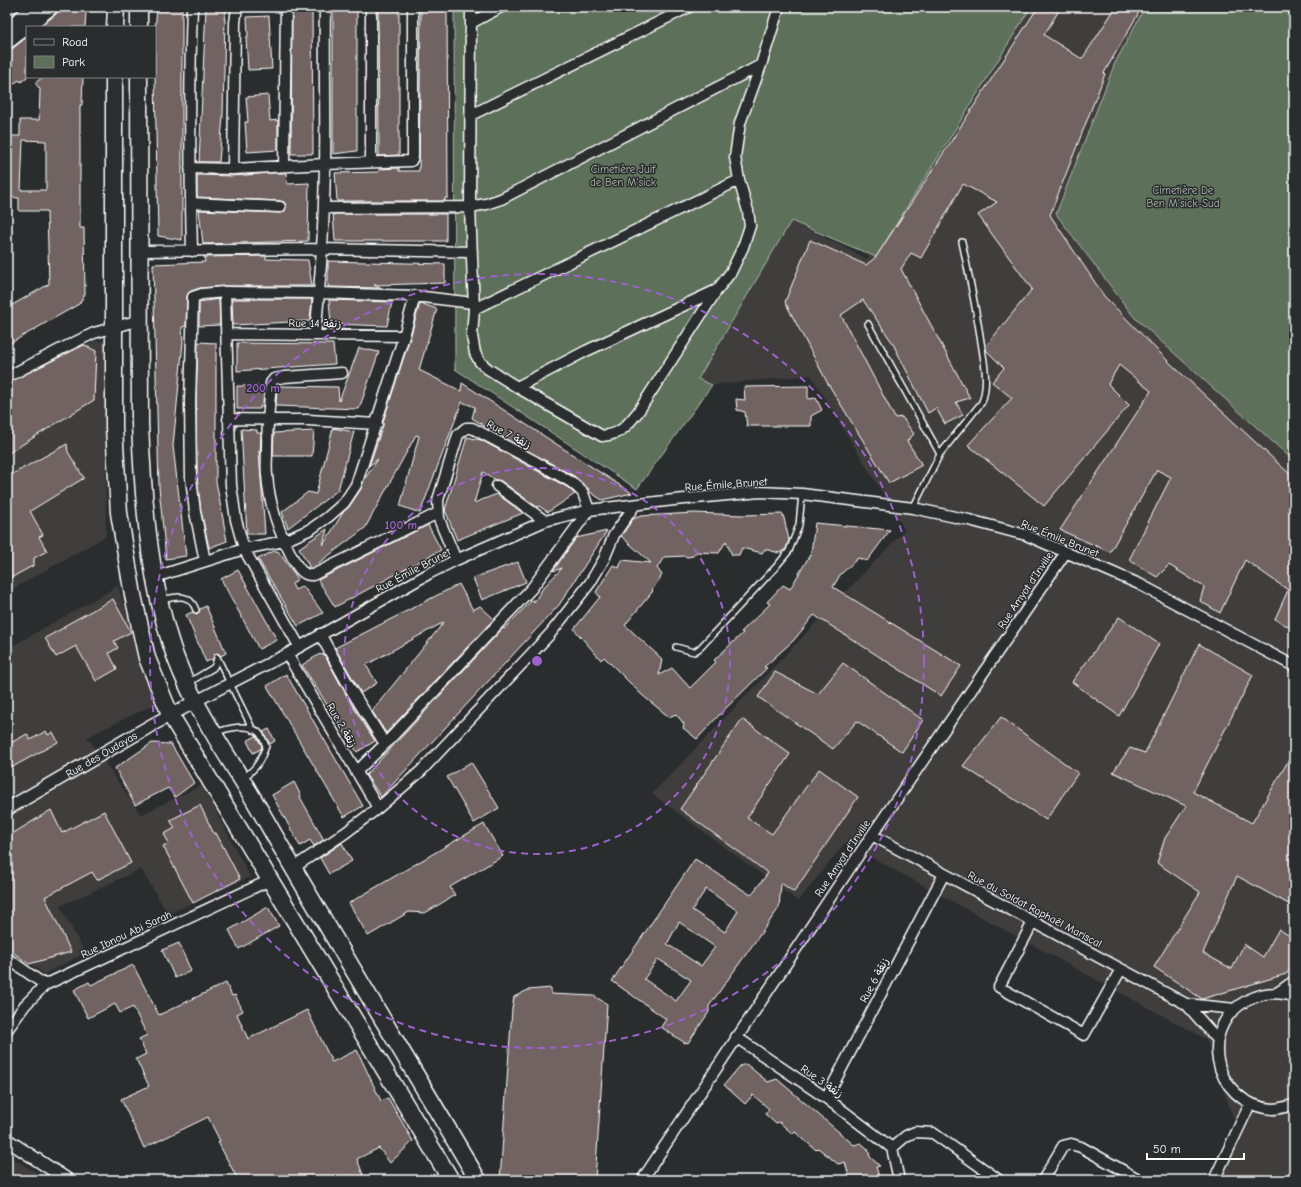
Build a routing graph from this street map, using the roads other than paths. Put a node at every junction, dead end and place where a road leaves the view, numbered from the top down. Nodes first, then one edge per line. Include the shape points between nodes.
1 (35, 7) edge
2 (51, 7) edge
3 (116, 7) edge
4 (139, 7) edge
5 (192, 7) edge
6 (237, 7) edge
7 (286, 7) edge
8 (325, 7) edge
9 (371, 7) edge
10 (413, 7) edge
11 (471, 7) edge
12 (501, 7) edge
13 (689, 7) edge
14 (779, 7) edge
15 (471, 23) junction
16 (27, 26) edge
17 (115, 26) edge
18 (139, 26) edge
19 (26, 27) edge
20 (7, 29) edge
21 (7, 42) edge
22 (761, 65) junction
23 (114, 78) edge
24 (139, 78) edge
25 (472, 115) junction
26 (371, 162) junction
27 (325, 164) junction
28 (284, 166) junction
29 (190, 168) junction
30 (233, 169) junction
31 (739, 180) junction
32 (191, 203) junction
33 (280, 207) dead end
34 (470, 207) junction
35 (324, 208) junction
36 (962, 242) dead end
37 (321, 249) junction
38 (140, 251) junction
39 (192, 251) junction
40 (472, 252) junction
41 (716, 290) junction
42 (225, 292) junction
43 (319, 293) junction
44 (415, 296) junction
45 (473, 306) junction
46 (140, 320) junction
47 (868, 324) dead end
48 (113, 327) junction
49 (226, 334) junction
50 (315, 335) junction
51 (404, 336) junction
52 (342, 373) dead end
53 (7, 377) edge
54 (517, 388) junction
55 (228, 419) junction
56 (267, 420) junction
57 (376, 424) junction
58 (940, 454) junction
59 (497, 486) dead end
60 (802, 494) junction
61 (635, 506) junction
62 (913, 508) junction
63 (589, 510) junction
64 (438, 512) junction
65 (545, 521) junction
66 (284, 542) junction
67 (244, 549) junction
68 (1066, 552) junction
69 (456, 560) junction
70 (205, 561) junction
71 (155, 577) junction
72 (160, 601) junction
73 (196, 610) dead end
74 (320, 634) junction
75 (299, 646) junction
76 (676, 648) dead end
77 (287, 654) junction
78 (1294, 666) edge
79 (187, 684) junction
80 (229, 684) junction
81 (196, 701) junction
82 (170, 714) junction
83 (253, 730) junction
84 (214, 733) junction
85 (385, 744) junction
86 (356, 772) junction
87 (242, 778) junction
88 (378, 808) junction
89 (7, 809) edge
90 (872, 835) junction
91 (293, 868) junction
92 (944, 874) junction
93 (270, 880) junction
94 (1033, 922) junction
95 (7, 958) edge
96 (1121, 969) junction
97 (1294, 981) edge
98 (45, 985) junction
99 (1277, 993) junction
100 (1294, 997) edge
101 (1186, 1004) junction
102 (1235, 1009) junction
103 (7, 1030) edge
104 (736, 1037) junction
105 (1218, 1040) junction
106 (826, 1098) junction
107 (1250, 1104) junction
108 (1294, 1105) edge
109 (7, 1140) edge
110 (892, 1148) junction
111 (68, 1180) edge
112 (451, 1180) edge
113 (478, 1180) edge
114 (642, 1180) edge
115 (899, 1180) edge
116 (1000, 1180) edge
117 (1043, 1180) edge
118 (1140, 1180) edge
119 (1214, 1180) edge

1 - 20 main road
2 - 16 main road
3 - 17 main road
4 - 18 main road
5 - 29 street
6 - 30 street
7 - 28 street
8 - 27 street
9 - 26 street
10 - 26 street via 412,161
11 - 15 street
12 - 15 street
13 - 25 street
14 - 22 street
15 - 25 street
19 - 21 main road
22 - 31 street via 740,122 735,157
22 - 34 street via 501,199
23 - 48 main road
24 - 38 main road
25 - 34 street
26 - 27 street
27 - 28 street
27 - 35 street
28 - 30 street
29 - 30 street
29 - 32 street
31 - 41 street via 750,226 730,272
31 - 45 street
32 - 33 street
32 - 39 street
34 - 35 street
34 - 40 street
35 - 37 street
36 - 58 lane via 977,317 986,392 982,402
37 - 39 street
37 - 40 street
37 - 43 street
38 - 39 street
38 - 46 main road
40 - 45 street
41 - 54 street
41 - 54 street via 638,412 623,430 613,435 602,436
42 - 43 street
42 - 49 street
42 - 70 street via 202,294 193,299 189,417 191,478
43 - 44 street
43 - 50 street
44 - 45 street
44 - 51 street
45 - 54 street via 472,336 475,353 488,369
46 - 48 street
46 - 71 main road via 142,474 146,526
47 - 58 lane
48 - 53 street via 94,333
48 - 82 main road via 114,427 119,513 147,658
49 - 50 street, Rue 14 زنقة
49 - 55 street
50 - 51 street, Rue 14 زنقة
51 - 57 street
52 - 56 street via 274,379 271,383
55 - 56 street
55 - 67 street via 231,485 236,520
56 - 57 street
56 - 66 street via 266,474
57 - 66 street via 356,486 344,503 311,529
58 - 62 lane
59 - 65 street
60 - 61 street, Rue Émile Brunet via 760,492 697,497
60 - 62 street, Rue Émile Brunet
60 - 76 lane via 799,525 789,551 700,648 694,652
61 - 63 street, Rue Émile Brunet
61 - 88 street via 614,535 590,583 550,634 420,771
62 - 68 street, Rue Émile Brunet via 1026,535
63 - 64 street, Rue 7 زنقة via 582,493 571,482 505,444 472,428 466,428 458,435 438,500
63 - 65 street, Rue Émile Brunet
63 - 85 street via 532,588
64 - 66 street via 314,575 308,576 302,572
64 - 69 street, Rue 7 زنقة
65 - 69 street, Rue Émile Brunet
66 - 67 street
67 - 70 street
67 - 75 street
68 - 78 street, Rue Émile Brunet via 1139,584
68 - 90 street, Rue Amyot d'Inville
69 - 74 street, Rue Émile Brunet
70 - 71 street
71 - 72 main road
72 - 73 lane via 185,597 193,603
72 - 79 main road via 171,645
74 - 75 street, Rue Émile Brunet
74 - 85 street
75 - 77 street, Rue Émile Brunet
77 - 80 street, Rue Émile Brunet
77 - 86 street, Rue 2 زنقة
79 - 80 lane via 213,668 217,657
79 - 81 main road
80 - 81 street, Rue Émile Brunet
80 - 83 lane
81 - 82 street, Rue des Oudayas
81 - 84 main road
82 - 89 street, Rue des Oudayas
82 - 93 main road
83 - 84 lane via 242,727
83 - 87 lane via 260,734 266,746 259,764
84 - 87 main road
85 - 86 street
86 - 88 street, Rue 2 زنقة
87 - 91 main road
88 - 91 street
90 - 92 street, Rue du Soldat Raphaël Mariscal
90 - 104 street, Rue Amyot d'Inville
91 - 113 main road
92 - 94 street, Rue du Soldat Raphaël Mariscal
92 - 106 street, Rue 6 زنقة
93 - 98 street, Rue Ibnou Abi Sarah
93 - 112 main road
94 - 96 street, Rue du Soldat Raphaël Mariscal
94 - 96 street via 1000,987 1084,1035
95 - 98 street
96 - 101 street, Rue du Soldat Raphaël Mariscal
97 - 99 street
98 - 103 street, Rue Ibnou Abi Sarah via 25,1005
99 - 100 street
99 - 102 street via 1262,994 1247,1000
101 - 102 street, Rue du Soldat Raphaël Mariscal
101 - 105 street, Rue du Soldat Raphaël Mariscal
102 - 105 street via 1224,1023
104 - 106 street, Rue 3 زنقة
104 - 114 street, Rue Amyot d'Inville
105 - 107 street via 1218,1065 1223,1077 1230,1088
106 - 110 street, Rue 3 زنقة
107 - 108 street via 1274,1109
107 - 119 street
109 - 111 street
110 - 115 street
110 - 116 street via 915,1132 933,1133
117 - 118 street via 1063,1146 1071,1144

